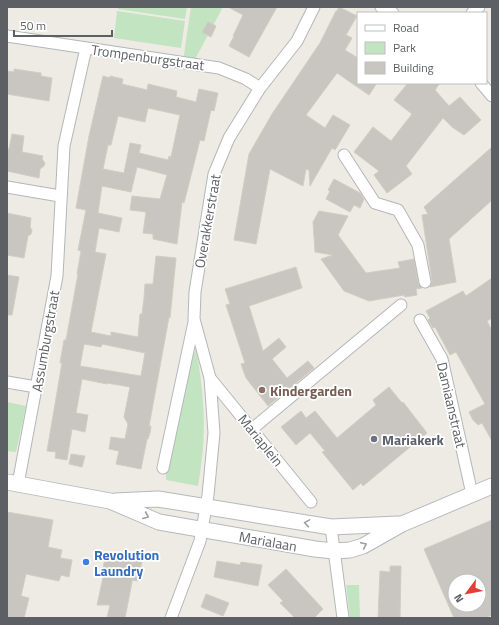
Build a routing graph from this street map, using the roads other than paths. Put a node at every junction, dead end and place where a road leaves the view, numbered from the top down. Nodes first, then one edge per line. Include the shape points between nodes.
1 (314, 7) edge
2 (381, 7) edge
3 (391, 12) edge
4 (7, 36) edge
5 (86, 48) junction
6 (482, 84) edge
7 (260, 88) junction
8 (492, 96) edge
9 (344, 155) dead end
10 (7, 187) edge
11 (60, 196) junction
12 (425, 282) dead end
13 (401, 305) dead end
14 (194, 319) junction
15 (420, 320) dead end
16 (210, 378) junction
17 (7, 382) edge
18 (36, 387) junction
19 (252, 428) junction
20 (163, 468) dead end
21 (13, 483) edge
22 (492, 486) edge
23 (472, 494) junction
24 (110, 501) junction
25 (311, 502) dead end
26 (206, 507) junction
27 (402, 524) junction
28 (331, 527) junction
29 (202, 529) junction
30 (334, 551) junction
31 (171, 618) edge
32 (343, 618) edge

1 - 7 street, Overakkerstraat via 297,41
2 - 3 street
4 - 5 street, Trompenburgstraat
5 - 7 street, Trompenburgstraat via 219,68
5 - 11 street, Assumburgstraat via 64,146
6 - 8 street
7 - 14 street, Overakkerstraat via 229,138 214,174 195,292
9 - 12 street via 375,203 398,210 418,245
10 - 11 street
11 - 18 street, Assumburgstraat via 57,276
13 - 19 street
14 - 16 street, Overakkerstraat
14 - 20 street, Overakkerstraat
15 - 23 street, Damiaanstraat via 442,359
16 - 19 street, Mariaplein
16 - 26 street, Overakkerstraat via 214,433
17 - 18 street
18 - 21 street, Assumburgstraat
19 - 25 street, Mariaplein
21 - 24 street
22 - 23 street, Marialaan
23 - 27 street, Marialaan
24 - 26 street, Marialaan via 158,499
24 -> 29 street, Marialaan via 159,522
28 -> 26 street, Marialaan
26 - 29 street, Overakkerstraat
27 - 28 street, Marialaan
30 -> 27 street, Marialaan via 363,546
28 - 30 street
29 - 30 street, Marialaan
29 - 31 street, Overakkerstraat via 200,541
30 - 32 street

